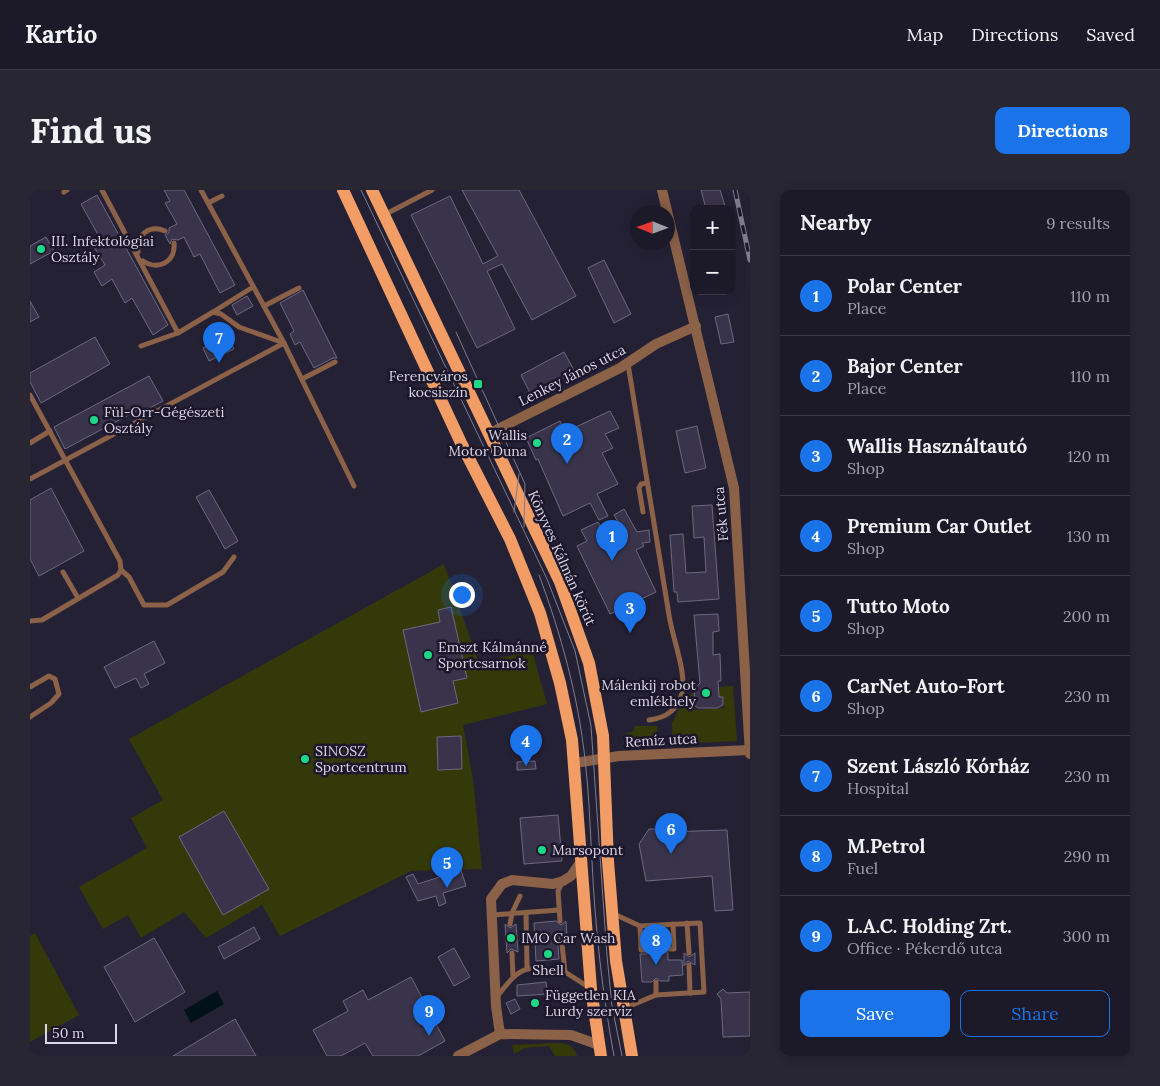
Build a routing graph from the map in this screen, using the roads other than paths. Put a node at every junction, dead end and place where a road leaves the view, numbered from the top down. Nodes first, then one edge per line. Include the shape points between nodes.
1 (102, 190) edge
2 (201, 190) edge
3 (343, 190) edge
4 (372, 190) edge
5 (432, 190) edge
6 (662, 190) edge
7 (222, 196) dead end
8 (208, 203) junction
9 (383, 215) junction
10 (165, 231) dead end
11 (174, 243) dead end
12 (139, 255) junction
13 (253, 286) junction
14 (299, 288) dead end
15 (264, 306) junction
16 (212, 312) junction
17 (696, 326) junction
18 (178, 333) junction
19 (284, 343) junction
20 (141, 346) dead end
21 (335, 362) dead end
22 (628, 364) junction
23 (302, 379) junction
24 (30, 395) edge
25 (32, 403) edge
26 (50, 431) junction
27 (488, 434) junction
28 (30, 443) edge
29 (65, 459) junction
30 (30, 479) edge
31 (647, 483) junction
32 (354, 486) dead end
33 (643, 512) dead end
34 (234, 557) dead end
35 (121, 570) junction
36 (63, 572) dead end
37 (78, 598) junction
38 (30, 621) edge
39 (677, 656) junction
40 (669, 657) dead end
41 (30, 687) edge
42 (30, 717) edge
43 (649, 720) dead end
44 (750, 752) edge
45 (604, 757) junction
46 (574, 762) junction
47 (582, 860) junction
48 (563, 881) junction
49 (520, 896) dead end
50 (559, 910) junction
51 (612, 912) junction
52 (512, 913) junction
53 (526, 913) junction
54 (492, 915) junction
55 (560, 921) dead end
56 (687, 923) junction
57 (510, 924) dead end
58 (673, 924) junction
59 (640, 926) junction
60 (561, 935) dead end
61 (668, 949) dead end
62 (645, 950) dead end
63 (512, 953) dead end
64 (689, 953) dead end
65 (689, 965) dead end
66 (528, 967) junction
67 (564, 972) junction
68 (513, 976) junction
69 (656, 982) dead end
70 (592, 989) junction
71 (690, 993) junction
72 (656, 994) junction
73 (496, 997) junction
74 (623, 1009) junction
75 (500, 1034) junction
76 (600, 1050) edge
77 (458, 1056) edge
78 (632, 1056) edge

1 - 12 lane
2 - 8 lane
3 - 46 main road via 532,590 560,683
4 - 9 main road, Könyves Kálmán körút
5 - 9 lane
6 - 17 street, Fék utca
7 - 8 lane
8 - 13 lane
9 - 27 main road, Könyves Kálmán körút
10 - 12 lane via 154,228 143,233 137,243
11 - 12 lane via 170,259 160,266 148,264
12 - 18 lane
13 - 15 lane
13 - 16 lane
14 - 15 lane
15 - 19 lane
16 - 18 lane
16 - 19 lane
17 - 22 street, Lenkey János utca via 656,344
17 - 44 street, Fék utca via 734,488
18 - 20 lane
19 - 23 lane
19 - 29 lane
21 - 23 lane
22 - 27 street, Lenkey János utca
22 - 31 lane
23 - 32 lane
24 - 25 lane
25 - 26 lane
26 - 28 lane
26 - 29 lane
27 - 45 main road, Könyves Kálmán körút via 560,582 580,632 598,703
29 - 30 lane
29 - 35 lane via 120,562
31 - 33 lane via 639,488
31 - 39 lane
34 - 35 lane via 223,572 167,605 144,605 129,577
35 - 37 lane via 118,575
36 - 37 lane
37 - 38 lane via 42,620
39 - 40 lane
39 - 43 lane via 683,684 680,700 670,713
41 - 42 lane via 49,676 55,679 59,694 52,703
44 - 45 street, Remíz utca
45 - 46 street, Remíz utca
45 - 51 main road, Könyves Kálmán körút
46 - 47 main road
47 - 48 street via 571,876
47 - 70 main road
48 - 50 lane via 558,891
48 - 54 street via 553,884 512,880 502,884 491,899
49 - 52 lane
50 - 53 lane
50 - 55 lane
51 - 59 lane
51 - 74 main road, Könyves Kálmán körút
52 - 53 lane
52 - 54 lane
52 - 57 lane
53 - 66 lane
54 - 73 street
56 - 58 lane
56 - 64 lane
56 - 71 lane via 700,923 704,992
58 - 59 lane
58 - 61 lane via 674,949
59 - 62 lane via 642,950
60 - 67 lane
63 - 68 lane
65 - 71 lane
66 - 67 lane
66 - 68 lane
67 - 70 lane
68 - 73 lane
69 - 72 lane
70 - 76 main road
71 - 72 lane
72 - 74 lane
73 - 75 street
74 - 78 main road, Könyves Kálmán körút
75 - 76 street via 571,1035
75 - 77 street

